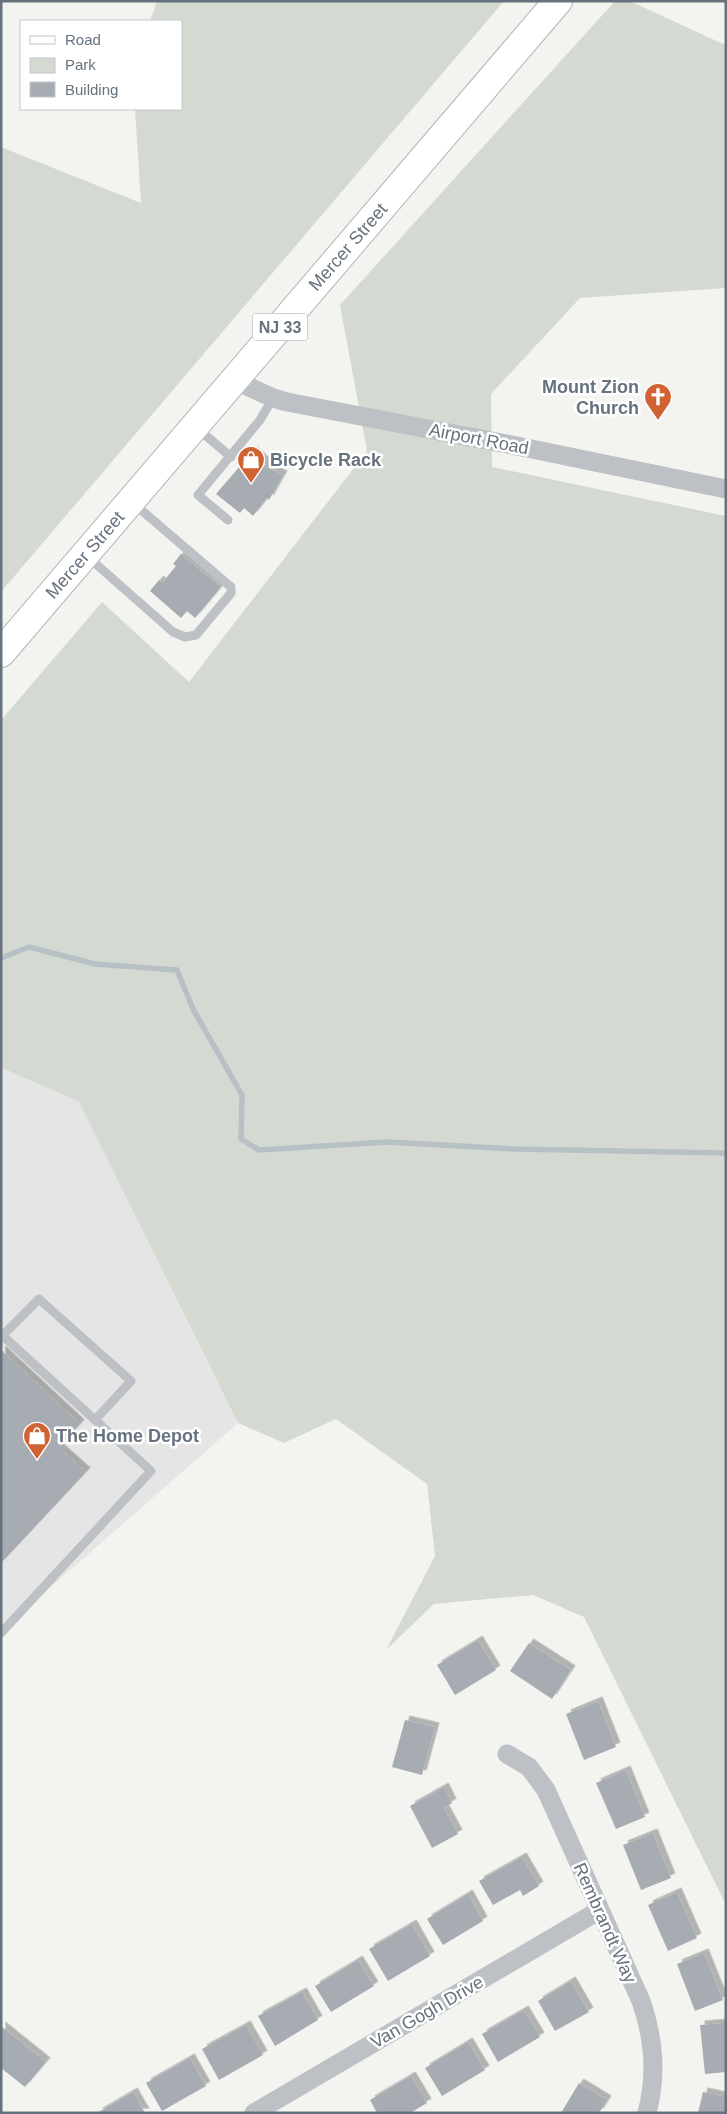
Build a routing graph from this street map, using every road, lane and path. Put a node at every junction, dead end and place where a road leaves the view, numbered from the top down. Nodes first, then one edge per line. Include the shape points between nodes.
1 (558, 1) edge
2 (234, 380) junction
3 (273, 398) junction
4 (195, 427) junction
5 (231, 457) junction
6 (726, 489) edge
7 (131, 501) junction
8 (228, 520) dead end
9 (85, 554) junction
10 (1, 653) edge
11 (2, 1334) edge
12 (95, 1420) junction
13 (1, 1633) edge
14 (507, 1754) dead end
15 (600, 1910) junction
16 (254, 2113) edge
17 (647, 2113) edge

1 - 2 main road, Mercer Street / NJ 33
2 - 3 street, Airport Road
2 - 4 main road, Mercer Street / NJ 33
3 - 5 lane
3 - 6 street, Airport Road
4 - 5 lane
4 - 7 main road, Mercer Street / NJ 33
5 - 8 lane via 198,495
7 - 9 main road, Mercer Street / NJ 33
7 - 9 lane via 231,587 231,593 196,635 185,637 173,632
9 - 10 main road, Mercer Street / NJ 33
11 - 12 lane
11 - 12 lane via 39,1299 131,1381
12 - 13 lane via 151,1471
14 - 15 street, Rembrandt Way via 529,1767 540,1779
15 - 16 street, Van Gogh Drive
15 - 17 street, Rembrandt Way via 650,2030 654,2072

